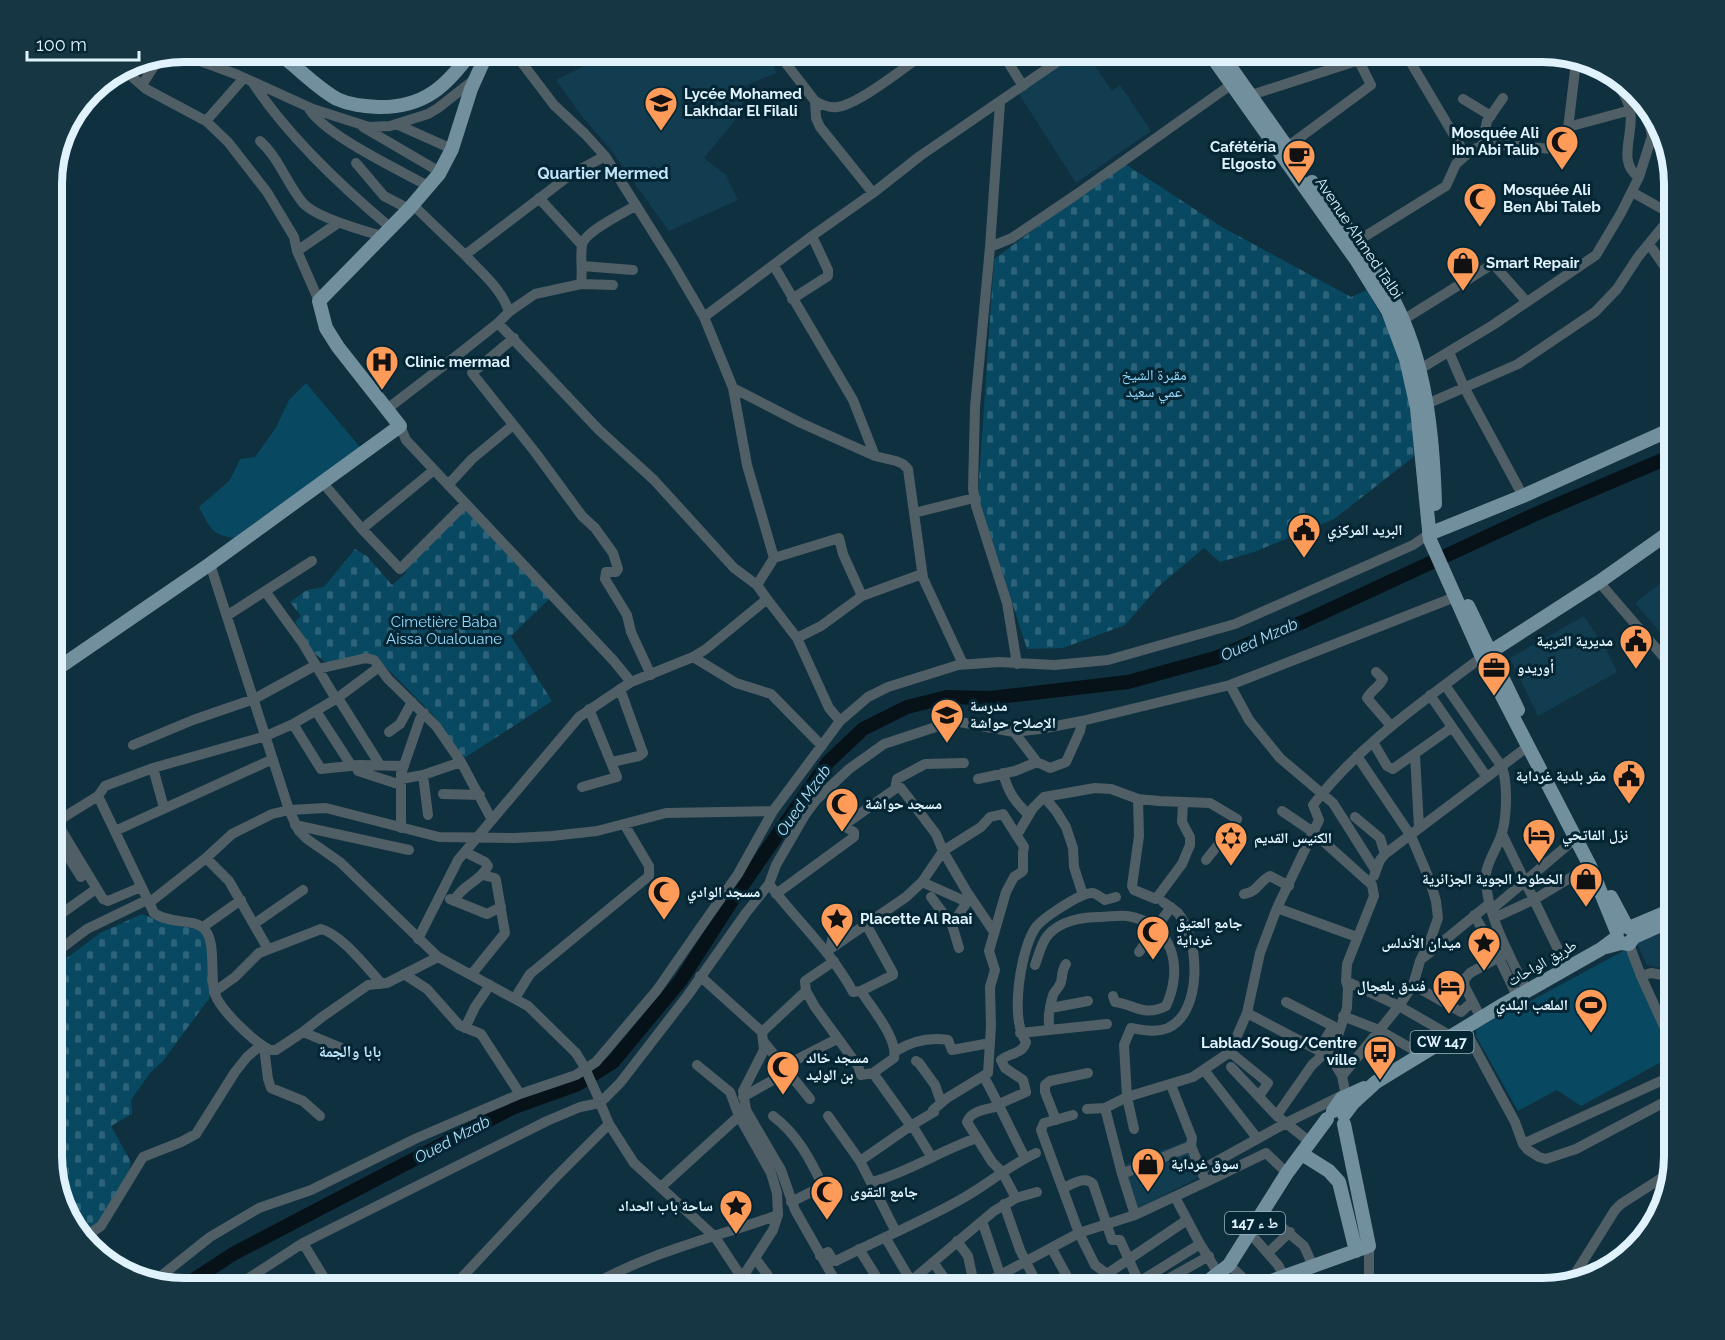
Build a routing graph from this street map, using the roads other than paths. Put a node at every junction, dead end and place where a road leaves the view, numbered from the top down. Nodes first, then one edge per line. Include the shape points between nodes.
1 (201, 62) edge
2 (289, 62) edge
3 (463, 62) edge
4 (483, 62) edge
5 (521, 62) edge
6 (787, 62) edge
7 (912, 62) edge
8 (1008, 62) edge
9 (1057, 62) edge
10 (1216, 62) edge
11 (1226, 62) edge
12 (1339, 62) edge
13 (1358, 62) edge
14 (1411, 62) edge
15 (155, 65) edge
16 (1575, 67) edge
17 (129, 74) edge
18 (476, 78) junction
19 (248, 81) junction
20 (1232, 84) junction
21 (142, 85) junction
22 (1023, 86) junction
23 (1621, 91) edge
24 (1247, 97) junction
25 (1503, 98) dead end
26 (1463, 99) dead end
27 (815, 101) junction
28 (1000, 103) junction
29 (308, 107) junction
30 (1630, 110) junction
31 (1491, 116) junction
32 (206, 121) junction
33 (356, 123) junction
34 (396, 124) junction
35 (1568, 127) junction
36 (1650, 128) edge
37 (260, 141) dead end
38 (1482, 146) junction
39 (1287, 147) junction
40 (453, 149) junction
41 (1465, 154) junction
42 (605, 156) junction
43 (356, 163) dead end
44 (440, 172) junction
45 (1639, 177) junction
46 (430, 187) junction
47 (1632, 192) junction
48 (873, 193) junction
49 (539, 198) junction
50 (635, 206) junction
51 (411, 207) junction
52 (1664, 209) edge
53 (338, 223) junction
54 (1664, 226) edge
55 (386, 232) junction
56 (812, 236) junction
57 (1352, 244) junction
58 (1649, 244) junction
59 (582, 245) junction
60 (990, 247) junction
61 (297, 251) junction
62 (465, 255) junction
63 (582, 266) junction
64 (774, 266) junction
65 (1664, 266) edge
66 (633, 270) dead end
67 (580, 284) junction
68 (613, 285) dead end
69 (792, 298) junction
70 (318, 301) junction
71 (1526, 302) junction
72 (509, 312) junction
73 (704, 317) junction
74 (1403, 320) junction
75 (498, 323) junction
76 (514, 338) junction
77 (1449, 351) junction
78 (1420, 369) junction
79 (1464, 387) junction
80 (733, 388) junction
81 (1422, 406) junction
82 (387, 409) junction
83 (513, 425) junction
84 (400, 426) junction
85 (1664, 432) edge
86 (875, 456) junction
87 (434, 470) junction
88 (323, 483) junction
89 (448, 485) junction
90 (1523, 496) junction
91 (974, 498) junction
92 (465, 504) junction
93 (914, 513) junction
94 (362, 530) junction
95 (1433, 536) junction
96 (1664, 536) edge
97 (774, 558) junction
98 (312, 561) dead end
99 (210, 564) junction
100 (922, 574) junction
101 (1599, 582) junction
102 (757, 585) junction
103 (265, 591) junction
104 (1457, 594) junction
105 (862, 596) junction
106 (766, 599) junction
107 (228, 615) junction
108 (797, 638) junction
109 (1486, 655) junction
110 (693, 657) junction
111 (1664, 657) edge
112 (963, 664) junction
113 (1017, 664) junction
114 (62, 665) edge
115 (317, 667) junction
116 (379, 667) junction
117 (1376, 672) dead end
118 (651, 675) junction
119 (631, 682) junction
120 (1230, 685) junction
121 (1445, 685) junction
122 (620, 689) junction
123 (1430, 695) junction
124 (337, 698) junction
125 (254, 699) junction
126 (412, 702) junction
127 (589, 709) junction
128 (316, 711) junction
129 (424, 713) junction
130 (1082, 721) junction
131 (840, 722) junction
132 (293, 724) junction
133 (1391, 726) junction
134 (1451, 728) junction
135 (389, 732) dead end
136 (1014, 732) junction
137 (266, 736) junction
138 (1373, 742) junction
139 (133, 745) dead end
140 (822, 746) junction
141 (1527, 747) junction
142 (1415, 755) junction
143 (1357, 756) junction
144 (273, 759) junction
145 (461, 762) junction
146 (612, 762) junction
147 (1037, 762) junction
148 (964, 763) dead end
149 (353, 765) junction
150 (380, 765) junction
151 (404, 766) junction
152 (1502, 767) junction
153 (153, 768) junction
154 (1003, 773) junction
155 (423, 775) junction
156 (1486, 776) junction
157 (978, 778) dead end
158 (401, 782) junction
159 (582, 787) dead end
160 (901, 788) dead end
161 (443, 794) dead end
162 (480, 795) junction
163 (1322, 795) junction
164 (98, 796) junction
165 (1044, 797) junction
166 (1138, 798) junction
167 (1183, 803) junction
168 (164, 808) junction
169 (289, 810) junction
170 (773, 811) junction
171 (1282, 811) dead end
172 (428, 815) dead end
173 (1029, 815) junction
174 (1355, 817) dead end
175 (492, 820) junction
176 (62, 822) edge
177 (624, 824) junction
178 (296, 825) junction
179 (1419, 827) junction
180 (401, 828) junction
181 (115, 831) junction
182 (1313, 832) junction
183 (1502, 834) junction
184 (1017, 835) junction
185 (1411, 836) junction
186 (476, 838) junction
187 (1575, 839) junction
188 (62, 843) edge
189 (62, 843) edge
190 (409, 850) dead end
191 (943, 851) junction
192 (465, 852) junction
193 (1386, 854) junction
194 (206, 858) junction
195 (1206, 860) dead end
196 (1590, 866) junction
197 (1376, 871) junction
198 (482, 875) junction
199 (1525, 880) junction
200 (922, 882) junction
201 (769, 884) junction
202 (1372, 885) junction
203 (1288, 886) junction
204 (141, 887) junction
205 (93, 890) junction
206 (303, 890) dead end
207 (776, 894) junction
208 (1244, 894) dead end
209 (441, 895) junction
210 (1083, 895) junction
211 (931, 897) dead end
212 (1116, 897) dead end
213 (969, 899) junction
214 (1535, 899) junction
215 (241, 900) junction
216 (454, 901) junction
217 (148, 902) junction
218 (501, 907) junction
219 (1277, 908) junction
220 (1491, 911) junction
221 (62, 913) edge
222 (840, 914) dead end
223 (1664, 914) edge
224 (1474, 915) junction
225 (1664, 922) edge
226 (254, 924) junction
227 (952, 925) junction
228 (867, 926) junction
229 (203, 927) junction
230 (1158, 928) junction
231 (994, 932) junction
232 (1625, 935) junction
233 (1357, 938) junction
234 (418, 939) junction
235 (62, 948) edge
236 (958, 948) dead end
237 (268, 949) junction
238 (829, 950) junction
239 (1139, 952) dead end
240 (1503, 954) junction
241 (438, 957) junction
242 (1420, 961) junction
243 (834, 962) junction
244 (1066, 964) dead end
245 (1035, 965) dead end
246 (1567, 968) junction
247 (404, 975) junction
248 (471, 975) junction
249 (1664, 975) edge
250 (700, 976) junction
251 (1641, 976) junction
252 (1346, 981) junction
253 (382, 984) junction
254 (490, 985) junction
255 (1413, 985) junction
256 (807, 991) junction
257 (861, 991) junction
258 (214, 992) junction
259 (1522, 994) junction
260 (1113, 996) dead end
261 (514, 998) junction
262 (1088, 1001) dead end
263 (1286, 1002) dead end
264 (1472, 1002) junction
265 (1399, 1006) junction
266 (1051, 1008) junction
267 (1461, 1012) junction
268 (1247, 1013) junction
269 (1343, 1016) junction
270 (1107, 1024) dead end
271 (1472, 1024) junction
272 (1664, 1026) edge
273 (465, 1028) junction
274 (1050, 1029) junction
275 (303, 1032) junction
276 (1020, 1033) junction
277 (1376, 1034) junction
278 (1451, 1036) junction
279 (763, 1037) junction
280 (837, 1038) junction
281 (990, 1043) junction
282 (263, 1046) junction
283 (896, 1051) junction
284 (1230, 1052) junction
285 (1325, 1053) junction
286 (356, 1054) dead end
287 (1421, 1054) junction
288 (916, 1061) dead end
289 (697, 1065) dead end
290 (1246, 1065) junction
291 (785, 1069) junction
292 (1204, 1070) junction
293 (873, 1073) junction
294 (1088, 1073) dead end
295 (1342, 1076) junction
296 (984, 1077) junction
297 (1379, 1080) junction
298 (1664, 1080) edge
299 (1171, 1085) junction
300 (520, 1094) junction
301 (1346, 1095) junction
302 (1258, 1096) junction
303 (743, 1097) junction
304 (1127, 1097) junction
305 (810, 1099) dead end
306 (599, 1100) junction
307 (941, 1102) junction
308 (1664, 1102) edge
309 (999, 1105) junction
310 (1105, 1107) junction
311 (1086, 1109) dead end
312 (1334, 1114) junction
313 (1073, 1115) dead end
314 (1277, 1115) junction
315 (320, 1116) dead end
316 (739, 1116) junction
317 (773, 1116) dead end
318 (828, 1116) dead end
319 (1056, 1120) junction
320 (1286, 1123) junction
321 (609, 1124) junction
322 (911, 1126) junction
323 (1134, 1129) dead end
324 (977, 1138) junction
325 (1257, 1138) junction
326 (1523, 1144) junction
327 (1191, 1146) junction
328 (1306, 1148) junction
329 (1035, 1153) dead end
330 (931, 1156) junction
331 (1025, 1158) junction
332 (860, 1161) junction
333 (1201, 1170) junction
334 (1002, 1172) junction
335 (1287, 1173) junction
336 (1122, 1174) junction
337 (1661, 1178) edge
338 (872, 1182) junction
339 (1206, 1182) junction
340 (661, 1187) junction
341 (1063, 1188) junction
342 (1037, 1192) dead end
343 (1175, 1197) junction
344 (1016, 1198) junction
345 (791, 1202) junction
346 (1004, 1204) junction
347 (1263, 1211) junction
348 (778, 1215) junction
349 (1135, 1215) junction
350 (1187, 1220) junction
351 (981, 1221) junction
352 (1105, 1224) junction
353 (896, 1232) junction
354 (1290, 1232) junction
355 (1079, 1233) junction
356 (1249, 1233) junction
357 (89, 1234) edge
358 (715, 1237) junction
359 (885, 1238) junction
360 (957, 1241) junction
361 (303, 1244) junction
362 (1200, 1244) junction
363 (859, 1249) junction
364 (1052, 1249) junction
365 (1362, 1249) junction
366 (1268, 1253) junction
367 (820, 1256) junction
368 (1209, 1256) junction
369 (755, 1258) junction
370 (1128, 1259) junction
371 (933, 1262) junction
372 (1025, 1262) junction
373 (1312, 1266) junction
374 (1224, 1269) junction
375 (1575, 1273) edge
376 (161, 1276) edge
377 (1000, 1276) junction
378 (1284, 1276) junction
379 (249, 1278) edge
380 (324, 1278) edge
381 (461, 1278) edge
382 (608, 1278) edge
383 (742, 1278) joint
384 (770, 1278) edge
385 (833, 1278) edge
386 (877, 1278) edge
387 (908, 1278) edge
388 (918, 1278) edge
389 (944, 1278) edge
390 (973, 1278) edge
391 (996, 1278) edge
392 (1031, 1278) edge
393 (1068, 1278) edge
394 (1137, 1278) edge
395 (1153, 1278) edge
396 (1161, 1278) edge
397 (1215, 1278) edge
398 (1242, 1278) edge
399 (1278, 1278) edge
400 (1369, 1278) edge

1 - 19 street
2 - 3 main road via 336,98 352,105 387,107 431,95 446,84
4 - 18 main road
5 - 42 street via 554,105
6 - 27 street
7 - 27 street via 843,106
8 - 22 street
9 - 22 street
10 - 20 main road, Avenue Ahmed Talbi
11 - 24 main road
12 - 24 street
13 - 39 street via 1371,85
14 - 41 street
15 - 21 street
16 - 35 street
17 - 21 street
18 - 34 street via 438,108
18 - 40 main road
19 - 29 street
19 - 32 street
19 - 55 street
20 - 24 main road, Avenue Ahmed Talbi
20 - 60 street via 1067,201 1012,238
21 - 32 street
22 - 28 street
23 - 30 street
24 - 39 main road
24 - 57 main road, Avenue Ahmed Talbi
25 - 31 street
26 - 31 street
27 - 48 street via 820,127
28 - 48 street via 920,156
28 - 60 street
29 - 33 street
29 - 46 street via 316,120
30 - 35 street
30 - 45 street via 1629,168
31 - 38 street
32 - 61 street via 228,141 267,192 294,237
33 - 34 street via 369,127
33 - 44 street
34 - 40 street
35 - 38 street via 1565,142 1559,148
36 - 45 street via 1652,136
37 - 53 street via 303,203
38 - 41 street
39 - 57 main road
40 - 44 main road
41 - 57 street via 1452,170 1446,186
42 - 49 street via 577,170
42 - 50 street
43 - 51 street via 384,196
44 - 46 main road
45 - 47 street
46 - 51 main road
47 - 52 street
47 - 71 street via 1592,259
48 - 56 street
49 - 59 street
49 - 62 street
50 - 59 street via 593,231
50 - 73 street
51 - 55 main road
51 - 62 street
53 - 55 street
53 - 61 street
54 - 58 street
55 - 70 main road
56 - 64 street
56 - 69 street via 828,276
57 - 74 main road via 1381,278
57 - 81 main road, Avenue Ahmed Talbi via 1388,311
58 - 65 street
58 - 79 street via 1617,290 1595,312 1518,364
59 - 63 street
60 - 91 street via 975,408
61 - 70 street
62 - 72 street via 498,292
63 - 66 street
63 - 67 street
64 - 69 street
64 - 73 street
67 - 68 street
67 - 72 street via 535,294
69 - 86 street via 853,400
70 - 82 main road via 326,328 338,347
71 - 74 street via 1491,265
71 - 77 street
72 - 75 street
73 - 80 street
74 - 78 main road
75 - 76 street
75 - 82 street
76 - 83 street via 472,373
76 - 102 street via 599,430 668,495 735,568
77 - 78 street
77 - 79 street
78 - 81 main road
79 - 81 street
79 - 90 street
80 - 86 street
80 - 97 street via 747,465
81 - 95 main road, Avenue Ahmed Talbi
82 - 84 main road
83 - 89 street
83 - 118 street via 613,553 618,569 606,572 605,579 627,615
84 - 87 street via 406,440
84 - 88 main road
85 - 90 main road
86 - 93 street via 896,461 908,469
87 - 89 street
87 - 94 street
88 - 94 street
88 - 99 main road
89 - 92 street
90 - 95 main road
91 - 93 street
91 - 113 street via 1007,603
92 - 94 street via 402,568
92 - 119 street
93 - 100 street
95 - 104 main road, Avenue Ahmed Talbi
95 - 113 street via 1235,624 1108,660
96 - 101 main road
97 - 102 street
97 - 105 street via 839,538
98 - 103 street
99 - 107 street
99 - 114 main road
100 - 105 street
100 - 112 street
101 - 109 main road
101 - 111 street
102 - 106 street
103 - 107 street
103 - 115 street
104 - 109 main road
104 - 120 street
105 - 108 street
106 - 108 street
106 - 110 street
107 - 125 street
108 - 131 street via 829,708
109 - 121 street
109 - 141 main road
109 - 232 main road
110 - 118 street
110 - 140 street via 736,683 771,694
112 - 113 street
112 - 131 street via 888,687 868,697
115 - 116 street via 366,658
115 - 124 street
115 - 125 street
116 - 124 street
116 - 126 street
117 - 133 street via 1383,679 1367,698
118 - 119 street
119 - 122 street
120 - 130 street
120 - 163 street via 1250,720 1280,758
121 - 123 street
121 - 152 street
122 - 127 street
122 - 146 street via 644,751 639,756
123 - 133 street
123 - 134 street
124 - 128 street
124 - 150 street
125 - 137 street
125 - 139 street
126 - 129 street
126 - 135 street via 400,724
127 - 146 street
127 - 175 street via 568,728
128 - 132 street
128 - 149 street
129 - 145 street
129 - 151 street
130 - 136 street
130 - 147 street via 1067,761 1050,768
131 - 140 street
132 - 137 street
132 - 149 street via 321,769
133 - 138 street
134 - 142 street
134 - 156 street
136 - 147 street
136 - 201 street via 954,721 884,744 816,800 776,865
137 - 144 street
137 - 153 street
138 - 142 street via 1390,769
138 - 143 street
140 - 170 street
141 - 152 street
141 - 187 main road
142 - 179 street
143 - 163 street
143 - 185 street
144 - 168 street
144 - 169 street
145 - 155 street
145 - 162 street
146 - 159 street via 616,778
147 - 154 street
148 - 207 street via 925,764 897,779 895,789 847,823 854,837
149 - 150 street
149 - 158 street via 358,771
150 - 151 street
151 - 158 street
152 - 156 street
152 - 183 street
153 - 164 street via 105,786
153 - 168 street
154 - 157 street
154 - 173 street via 1010,793
155 - 158 street
155 - 172 street
156 - 179 street
158 - 180 street
160 - 191 street via 936,834
161 - 162 street
162 - 175 street
163 - 182 street via 1313,805 1319,817
163 - 197 street via 1333,803
164 - 176 street
164 - 181 street
165 - 166 street via 1095,788
165 - 173 street
165 - 210 street via 1066,827
166 - 167 street
166 - 167 street via 1140,836 1132,886 1156,899 1182,864 1190,845 1182,822
167 - 195 street via 1210,803 1237,819
168 - 181 street
169 - 178 street
169 - 180 street via 326,808
169 - 194 street via 232,834
170 - 177 street via 666,813
170 - 300 street via 738,874 698,932 657,990 605,1052 583,1072
171 - 182 street
173 - 184 street
174 - 193 street via 1380,838
175 - 186 street
177 - 186 street via 552,836
177 - 261 street via 649,866 649,876 530,974
178 - 190 street
178 - 234 street via 307,839 340,862
179 - 185 street
180 - 186 street via 439,837
181 - 204 street
182 - 202 street
182 - 203 street
183 - 199 street
183 - 220 street via 1486,872
184 - 191 street via 1000,814
184 - 231 street via 1024,847 1023,870 1006,892
185 - 193 street
185 - 242 street via 1430,881 1438,918
186 - 192 street
187 - 196 main road
187 - 199 street
188 - 205 street
189 - 205 street
191 - 200 street
191 - 213 street
192 - 198 street via 487,864
192 - 209 street
193 - 197 street
194 - 215 street
194 - 217 street
196 - 214 street
196 - 232 main road
197 - 202 street
198 - 216 street via 460,891
198 - 218 street via 495,878
199 - 214 street
199 - 220 street
200 - 213 street
200 - 228 street
201 - 207 street
201 - 250 street
202 - 233 street via 1374,896
203 - 208 street via 1270,876 1255,891
203 - 219 street
204 - 205 street via 108,902
204 - 217 street
205 - 221 street
206 - 226 street
207 - 238 street
209 - 216 street
209 - 234 street
210 - 212 street via 1092,893 1105,900
210 - 276 street via 1033,931 1022,963 1018,994
211 - 227 street
213 - 227 street
213 - 231 street
214 - 220 street
214 - 246 street
215 - 226 street
215 - 229 street
216 - 218 street via 487,914
217 - 229 street via 159,917
217 - 235 street via 87,929
218 - 248 street via 505,933
219 - 233 street
219 - 268 street via 1260,953
220 - 224 street
220 - 240 street
222 - 238 street
223 - 232 main road, CW 147
224 - 240 street
224 - 242 street
225 - 232 main road, CW 147
226 - 237 street
227 - 236 street
228 - 238 street
228 - 257 street via 893,975
229 - 258 street via 211,948
230 - 239 street
230 - 245 street via 1126,916 1083,917 1050,933
230 - 260 street via 1175,965 1166,1006 1156,1011 1133,1009 1115,1002
230 - 304 street via 1167,905 1185,924 1192,944 1194,980 1190,1002 1178,1020 1165,1029 1131,1028 1124,1045
231 - 281 street via 989,951 996,970 990,987
232 - 246 main road, طريق الواحات / CW 147
232 - 251 street
233 - 252 street via 1347,964
234 - 241 street
237 - 253 street via 324,929
237 - 258 street
238 - 243 street
240 - 259 street
240 - 264 street via 1464,980
241 - 247 street
241 - 248 street
242 - 255 street
243 - 256 street via 805,981
243 - 257 street via 853,992
244 - 266 street
246 - 259 main road, طريق الواحات / CW 147
247 - 253 street
247 - 273 street via 427,990
248 - 254 street
249 - 251 street
250 - 279 street
250 - 306 street via 620,1083
251 - 272 street
252 - 265 street
252 - 269 street via 1347,1008
253 - 275 street via 368,985
254 - 261 street
254 - 273 street
255 - 265 street
255 - 267 street
256 - 279 street
256 - 280 street
257 - 283 street
258 - 282 street via 220,1004
259 - 271 main road, طريق الواحات / CW 147
261 - 306 street, bridge via 540,1016 576,1053
262 - 266 street
263 - 285 street via 1333,1026
264 - 267 street
264 - 271 street
265 - 277 street
265 - 278 street
266 - 274 street
267 - 271 street
268 - 284 street
268 - 285 street
269 - 277 street
269 - 285 street via 1341,1029
270 - 274 street
271 - 278 main road, طريق الواحات / CW 147
271 - 326 street
273 - 300 street via 484,1037
274 - 276 street
275 - 282 street via 273,1051
275 - 286 street
276 - 309 street via 1025,1048 1001,1060 1005,1068 1023,1080 1026,1092
277 - 287 street
277 - 295 street
277 - 297 street
278 - 287 main road, طريق الواحات / CW 147
279 - 291 street
279 - 303 street via 762,1056
280 - 291 street
280 - 293 street via 861,1075
281 - 283 street via 952,1050 948,1040 934,1038 909,1042
281 - 296 street via 988,1073
282 - 315 street via 272,1088 307,1103
282 - 357 street via 235,1071 196,1134 143,1157 101,1226
283 - 293 street via 894,1058
284 - 290 street
284 - 292 street
285 - 295 street
285 - 314 street
287 - 297 main road, طريق الواحات / CW 147
288 - 307 street via 935,1086
289 - 316 street via 730,1092
290 - 302 street via 1268,1083
290 - 302 street via 1235,1071
291 - 303 street
291 - 305 street
292 - 299 street
292 - 325 street
293 - 322 street
294 - 319 street via 1045,1085
295 - 301 street
296 - 307 street
296 - 309 street
297 - 301 main road, طريق الواحات / ط ء 147
297 - 312 main road, طريق الواحات / CW 147
298 - 326 street
299 - 304 street
299 - 327 street via 1193,1141
300 - 376 street via 417,1138 311,1190 259,1208 210,1237
301 - 312 main road, طريق الواحات / ط ء 147
302 - 314 street
303 - 345 street via 746,1110 781,1170
304 - 310 street
304 - 323 street
306 - 321 street
306 - 361 street via 547,1121
307 - 322 street via 931,1115
308 - 326 street via 1552,1158 1539,1157
309 - 324 street via 969,1116 968,1125
309 - 331 street
310 - 311 street
310 - 336 street
312 - 320 street
312 - 328 main road, ط ء 147
312 - 365 main road
313 - 319 street
314 - 320 street
316 - 340 street
316 - 348 street via 771,1173
317 - 345 street via 798,1141 823,1186
318 - 332 street
319 - 341 street via 1041,1128
320 - 325 street
320 - 328 street
321 - 340 street via 634,1163
321 - 381 street
322 - 330 street
322 - 332 street
324 - 330 street
324 - 334 street
325 - 333 street
327 - 333 street
327 - 336 street
328 - 335 main road, ط ء 147
328 - 365 main road via 1339,1182
329 - 331 street
330 - 338 street
331 - 334 street
332 - 338 street
333 - 339 street
334 - 344 street
334 - 353 street via 966,1196
335 - 339 street via 1266,1153
335 - 347 main road, ط ء 147
336 - 349 street
337 - 375 street via 1615,1210
338 - 353 street
339 - 343 street
340 - 358 street
341 - 352 street via 1089,1180
341 - 355 street
342 - 344 street
343 - 349 street
343 - 350 street
344 - 346 street
345 - 367 street
346 - 351 street
346 - 372 street
347 - 354 street
347 - 356 main road, ط ء 147
348 - 358 street
348 - 369 street
349 - 352 street
350 - 362 street
350 - 370 street
351 - 360 street
351 - 377 street
352 - 355 street
352 - 370 street via 1113,1241 1120,1240
353 - 359 street
354 - 366 street
354 - 373 street via 1304,1246
355 - 364 street
355 - 370 street via 1095,1265 1105,1274
356 - 366 street
356 - 374 main road, ط ء 147
358 - 382 street via 649,1258
358 - 383 street
359 - 363 street
359 - 387 street
360 - 371 street
360 - 390 street via 968,1256
361 - 379 street
361 - 380 street
362 - 368 street
362 - 395 street
363 - 367 street via 836,1261 828,1252
363 - 386 street
364 - 372 street
364 - 393 street
365 - 373 main road
365 - 400 street
366 - 378 street
367 - 385 street
368 - 374 street
368 - 396 street
369 - 383 street
369 - 384 street
370 - 394 street
371 - 388 street
371 - 389 street
372 - 377 street
372 - 392 street
373 - 378 main road
374 - 397 main road, ط ء 147
374 - 398 street
377 - 391 street
378 - 399 main road

